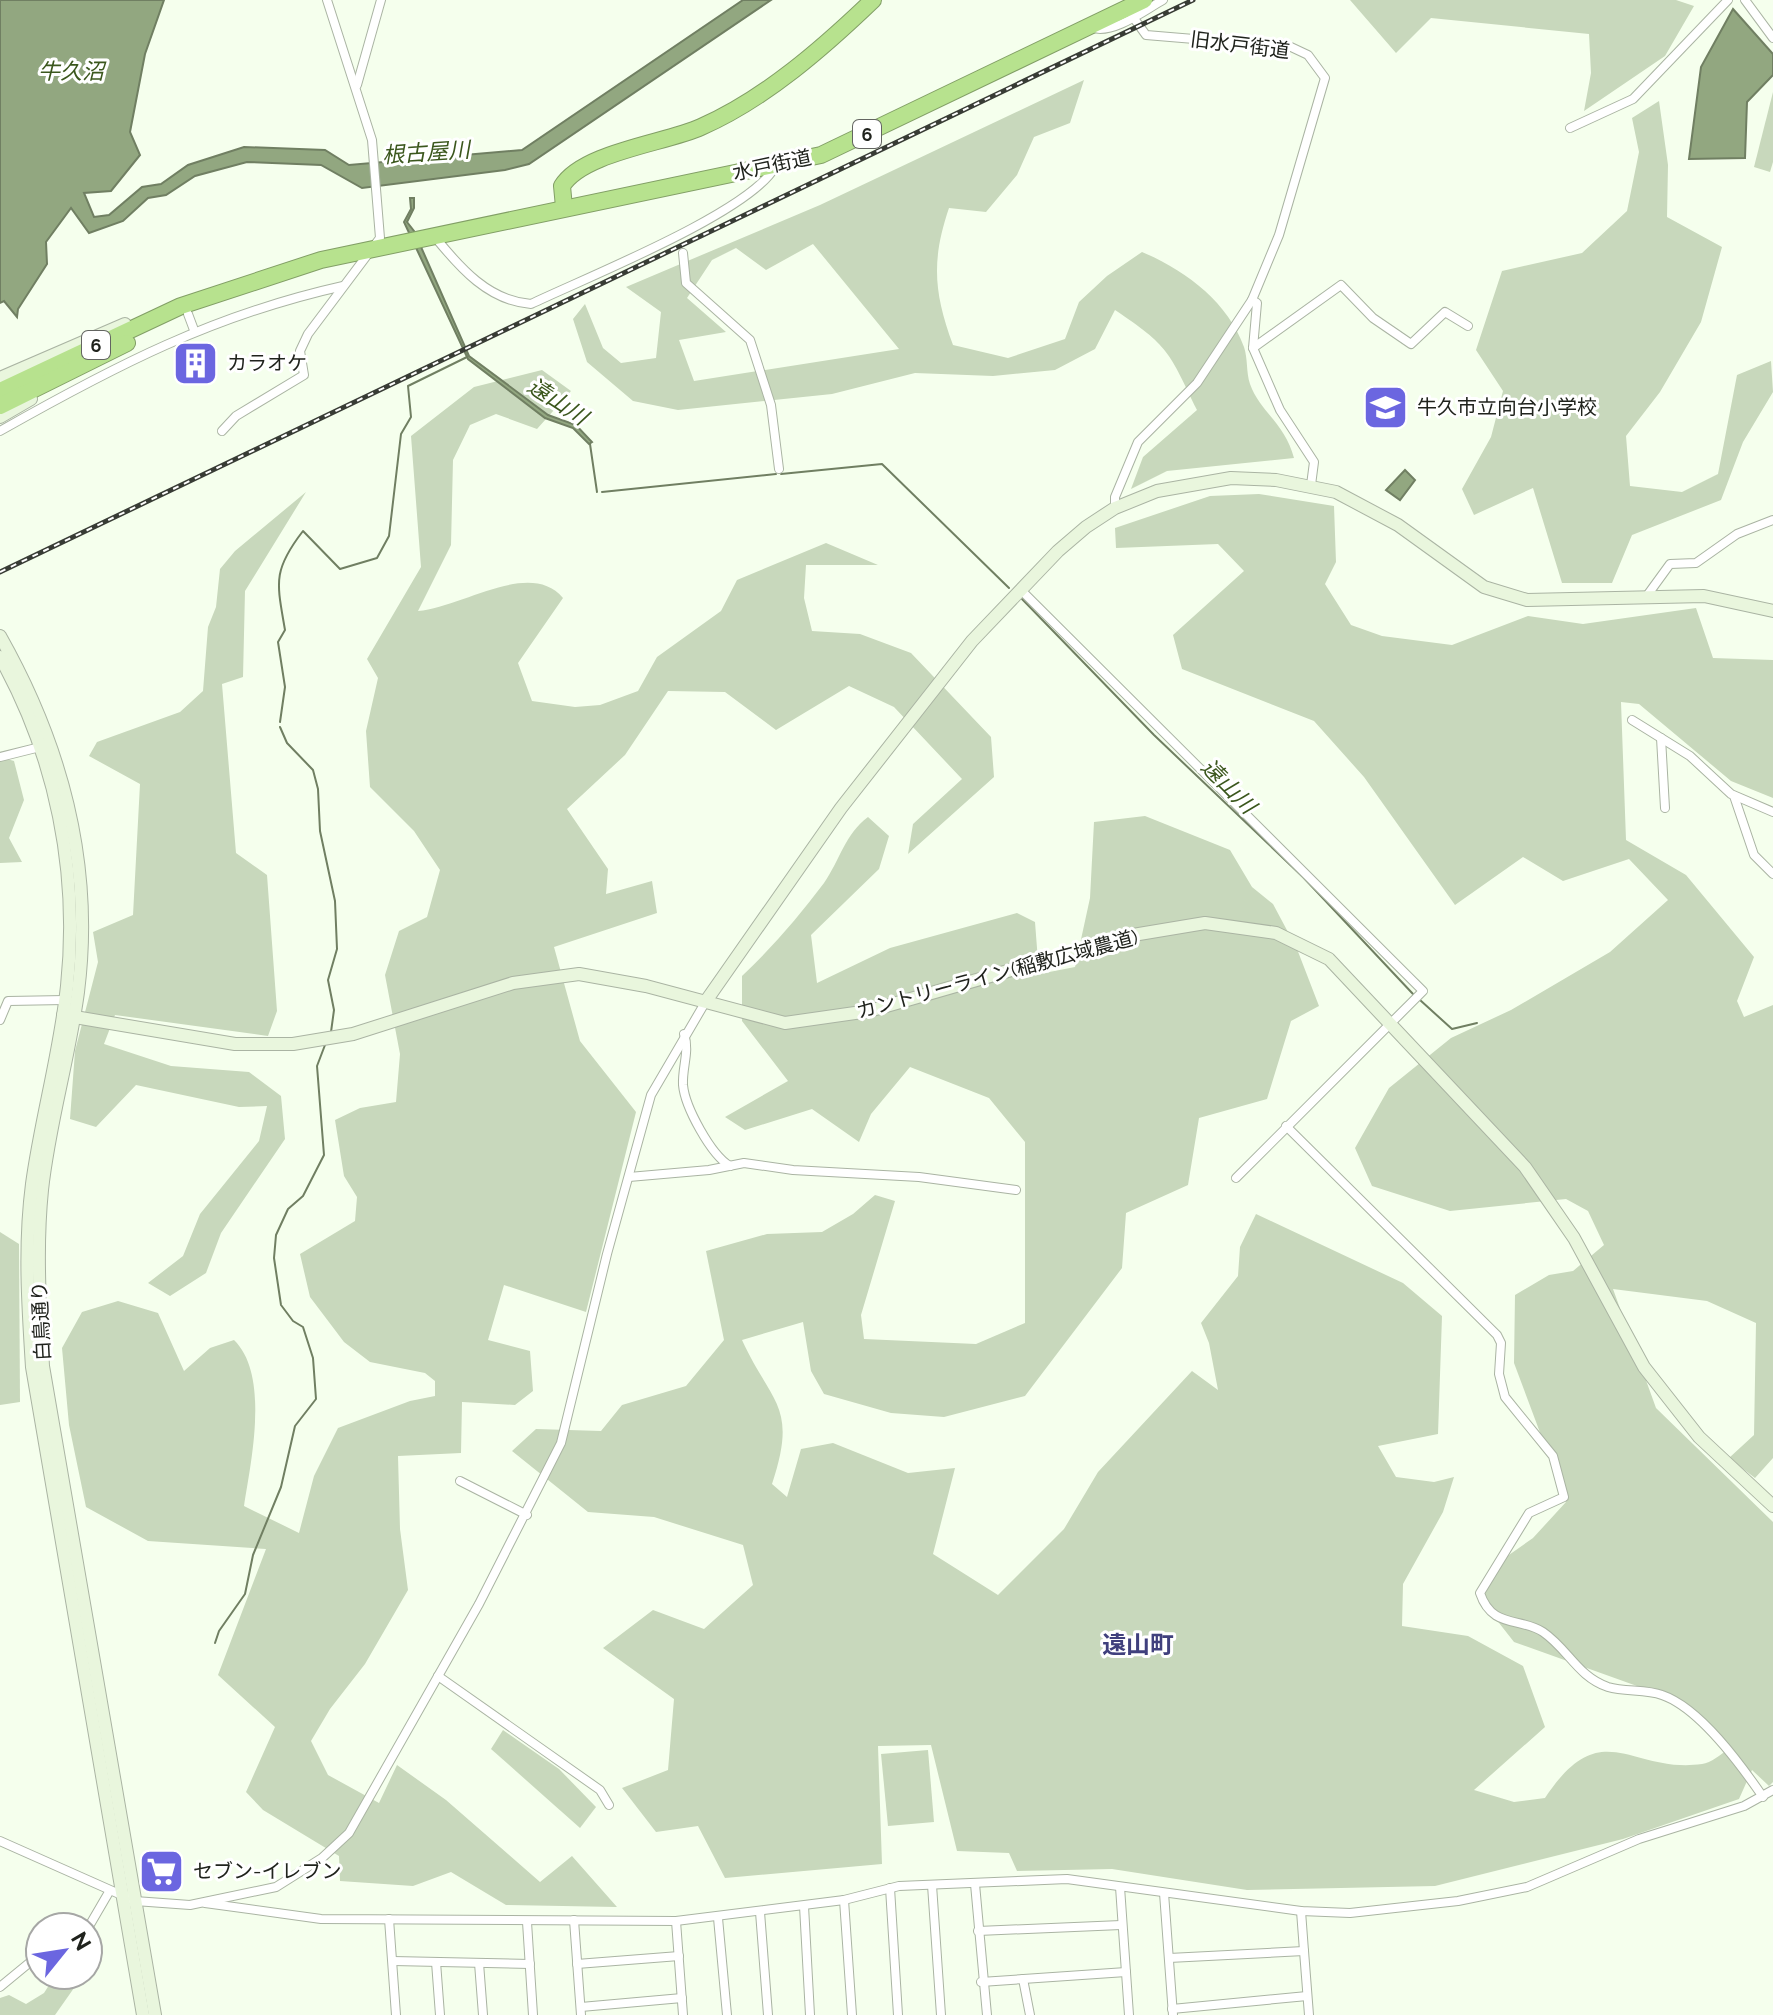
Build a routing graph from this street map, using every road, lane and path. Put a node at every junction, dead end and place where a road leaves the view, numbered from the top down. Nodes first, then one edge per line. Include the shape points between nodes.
1 (327, 0) edge
2 (381, 0) edge
3 (873, 0) edge
4 (1144, 0) edge
5 (1163, 0) edge
6 (1728, 0) edge
7 (1745, 0) edge
8 (1114, 8) edge
9 (1133, 17) junction
10 (1088, 27) junction
11 (1773, 38) edge
12 (357, 86) junction
13 (1570, 128) dead end
14 (776, 166) junction
15 (564, 207) junction
16 (435, 237) junction
17 (373, 249) junction
18 (683, 253) dead end
19 (344, 286) junction
20 (1252, 300) junction
21 (188, 317) junction
22 (1468, 326) dead end
23 (1253, 348) junction
24 (101, 355) junction
25 (0, 378) edge
26 (0, 391) edge
27 (0, 406) edge
28 (0, 417) edge
29 (0, 431) edge
30 (222, 431) dead end
31 (779, 469) dead end
32 (1311, 485) junction
33 (1115, 508) junction
34 (1773, 520) edge
35 (1021, 590) junction
36 (1646, 597) junction
37 (1773, 611) edge
38 (1, 636) edge
39 (4, 659) edge
40 (1632, 720) dead end
41 (1661, 738) junction
42 (40, 747) junction
43 (0, 757) edge
44 (1734, 796) junction
45 (1665, 808) dead end
46 (1773, 812) edge
47 (1773, 874) edge
48 (65, 1000) junction
49 (706, 1001) junction
50 (68, 1016) junction
51 (0, 1020) edge
52 (1389, 1025) junction
53 (684, 1034) junction
54 (1286, 1126) junction
55 (730, 1166) junction
56 (629, 1177) junction
57 (1236, 1178) dead end
58 (1016, 1190) dead end
59 (460, 1481) dead end
60 (1773, 1506) edge
61 (527, 1515) junction
62 (438, 1676) junction
63 (1773, 1790) edge
64 (1763, 1797) junction
65 (609, 1805) dead end
66 (0, 1841) edge
67 (975, 1884) junction
68 (932, 1885) junction
69 (1120, 1887) junction
70 (890, 1888) junction
71 (109, 1892) junction
72 (1164, 1893) junction
73 (129, 1899) junction
74 (844, 1900) junction
75 (205, 1903) junction
76 (804, 1906) junction
77 (98, 1911) edge
78 (1301, 1911) junction
79 (760, 1912) junction
80 (718, 1918) junction
81 (389, 1919) junction
82 (574, 1920) junction
83 (676, 1921) junction
84 (527, 1922) junction
85 (1121, 1925) junction
86 (978, 1931) junction
87 (1304, 1951) junction
88 (679, 1956) junction
89 (1169, 1958) junction
90 (393, 1961) junction
91 (436, 1962) junction
92 (479, 1963) junction
93 (530, 1964) junction
94 (577, 1964) junction
95 (24, 1967) edge
96 (1126, 1972) junction
97 (1023, 1979) junction
98 (981, 1982) junction
99 (0, 1987) edge
100 (1307, 1996) junction
101 (682, 1998) junction
102 (581, 2011) edge
103 (1173, 2012) edge
104 (143, 2015) edge
105 (155, 2015) edge
106 (396, 2015) edge
107 (440, 2015) edge
108 (483, 2015) edge
109 (533, 2015) edge
110 (683, 2015) edge
111 (727, 2015) edge
112 (768, 2015) edge
113 (810, 2015) edge
114 (852, 2015) edge
115 (898, 2015) edge
116 (941, 2015) edge
117 (987, 2015) edge
118 (1030, 2015) edge
119 (1129, 2015) edge
120 (1309, 2015) edge

1 - 12 street
2 - 12 street
3 - 15 highway via 770,85 704,126 576,172 562,186
4 - 8 highway, 水戸街道 / 6
5 - 9 street
6 - 13 street via 1633,99
7 - 11 street
8 - 10 highway, 水戸街道 / 6
9 - 10 street via 1100,30
9 - 20 street, 旧水戸街道 via 1146,35 1291,47 1318,66 1325,78 1279,235
10 - 14 highway, 水戸街道 / 6 via 839,147
12 - 17 street via 376,158 380,238
14 - 15 highway, 水戸街道 / 6
14 - 16 street via 727,210 531,304 508,301 483,287
15 - 16 highway, 水戸街道 / 6
16 - 17 highway, 水戸街道 / 6
17 - 19 street
17 - 21 highway, 水戸街道 / 6 via 321,260
18 - 31 street via 686,283 750,340 771,405
19 - 21 street
19 - 30 street via 302,343 304,375 236,416
20 - 23 street via 1257,303
20 - 33 street via 1197,383 1138,442
21 - 24 highway, 水戸街道 / 6
21 - 25 street via 160,311
21 - 26 highway, 水戸街道 / 6
21 - 29 street
22 - 23 street via 1445,312 1411,344 1385,328 1341,285
23 - 32 street via 1280,410 1314,462
24 - 27 highway, 水戸街道 / 6
24 - 28 street
32 - 33 street via 1253,478 1205,480
32 - 36 street via 1375,512 1501,594 1558,602
33 - 35 street via 1058,551
34 - 36 street via 1737,534 1696,563 1670,564
35 - 49 street via 929,692 794,872
35 - 52 street via 1423,991
36 - 37 street via 1704,596
38 - 39 street, 白鳥通り
39 - 42 street, 白鳥通り
39 - 50 street, 白鳥通り via 46,730 73,828 82,924
40 - 41 street
41 - 44 street
41 - 45 street
42 - 43 street
42 - 48 street, 白鳥通り via 67,863 70,948
44 - 46 street
44 - 47 street via 1754,855
48 - 50 street, 白鳥通り
48 - 51 street via 8,1001
49 - 50 street, カントリーライン(稲敷広域農道) via 579,974 513,983 312,1043 250,1046
49 - 52 street, カントリーライン(稲敷広域農道) via 785,1023 822,1020 1133,935 1205,923 1276,933 1329,959
49 - 53 street
50 - 73 street, 白鳥通り via 37,1258 43,1366
52 - 54 street
52 - 60 street, カントリーライン(稲敷広域農道) via 1525,1167 1574,1238 1644,1367 1699,1437
53 - 55 street via 688,1045 683,1088 712,1150
53 - 56 street via 651,1095
54 - 57 street
54 - 64 street via 1497,1335 1505,1397 1553,1456 1564,1497 1529,1513 1480,1593 1483,1603 1508,1623 1542,1631 1584,1675 1606,1686 1662,1695 1714,1730 1717,1741
55 - 56 street
55 - 58 street via 919,1177
56 - 61 street via 565,1432
59 - 61 street
61 - 62 street
62 - 65 street via 600,1790
62 - 75 street via 358,1822 338,1844 276,1887
63 - 64 street
64 - 78 street via 1639,1839 1527,1887 1373,1911
66 - 71 street
67 - 68 street
67 - 69 street via 1067,1879
67 - 86 street
68 - 70 street
68 - 116 street
69 - 72 street
69 - 85 street
70 - 74 street
70 - 115 street
71 - 73 street
71 - 77 street
72 - 78 street
72 - 89 street
73 - 75 street via 156,1905
73 - 104 street, 白鳥通り
73 - 105 street, 白鳥通り
74 - 76 street
74 - 114 street
75 - 81 street via 321,1919
76 - 79 street
76 - 113 street
78 - 87 street
79 - 80 street
79 - 112 street
80 - 83 street
80 - 111 street
81 - 84 street
81 - 90 street
82 - 83 street
82 - 84 street
82 - 94 street
83 - 88 street
84 - 93 street
85 - 86 street
85 - 96 street
86 - 98 street
87 - 89 street
87 - 100 street
88 - 94 street
88 - 101 street
89 - 103 street
90 - 91 street
90 - 106 street
91 - 92 street
91 - 107 street
92 - 93 street
92 - 108 street
93 - 109 street
94 - 102 street
95 - 99 street
96 - 97 street
96 - 119 street
97 - 98 street
97 - 118 street
98 - 117 street
100 - 103 street
100 - 120 street
101 - 102 street
101 - 110 street

